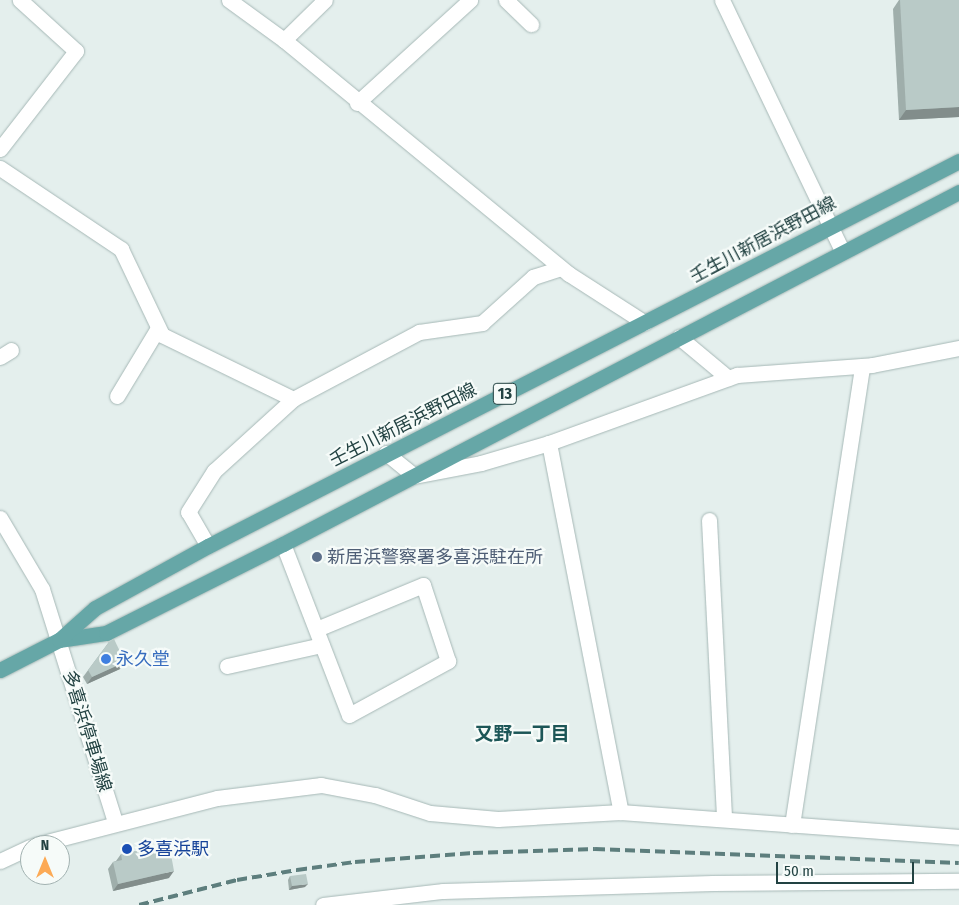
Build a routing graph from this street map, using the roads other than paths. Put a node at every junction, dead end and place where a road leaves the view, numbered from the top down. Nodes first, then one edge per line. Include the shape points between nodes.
1 (20, 0) edge
2 (229, 0) edge
3 (325, 0) edge
4 (470, 0) edge
5 (506, 0) edge
6 (722, 0) edge
7 (531, 24) dead end
8 (284, 40) junction
9 (357, 103) junction
10 (0, 149) edge
11 (959, 161) edge
12 (0, 168) edge
13 (959, 192) edge
14 (828, 227) junction
15 (842, 251) junction
16 (561, 268) junction
17 (645, 323) junction
18 (158, 328) junction
19 (679, 337) junction
20 (959, 348) edge
21 (862, 366) junction
22 (728, 378) junction
23 (118, 396) dead end
24 (293, 399) junction
25 (549, 443) junction
26 (386, 453) junction
27 (414, 476) junction
28 (0, 518) edge
29 (709, 520) dead end
30 (283, 544) junction
31 (208, 546) junction
32 (317, 629) junction
33 (59, 640) junction
34 (322, 644) junction
35 (227, 666) dead end
36 (0, 670) edge
37 (621, 812) junction
38 (724, 820) junction
39 (115, 822) junction
40 (792, 825) junction
41 (70, 835) edge
42 (959, 837) edge
43 (20, 851) edge
44 (0, 860) edge
45 (959, 881) edge
46 (323, 905) edge

1 - 10 street via 76,51
2 - 8 street
3 - 8 street
4 - 9 street
5 - 7 street
6 - 14 street
8 - 9 street
9 - 16 street
11 - 14 main road, 壬生川新居浜野田線 / 13
12 - 18 street via 120,249
13 - 15 main road, 壬生川新居浜野田線 / 13
14 - 15 street
14 - 17 main road, 壬生川新居浜野田線 / 13
15 - 19 main road, 壬生川新居浜野田線 / 13
16 - 17 street
16 - 24 street via 534,277 482,323 419,332
17 - 26 main road, 壬生川新居浜野田線 / 13
18 - 23 street
18 - 24 street via 162,335
19 - 22 street
19 - 27 main road, 壬生川新居浜野田線 / 13
20 - 21 street
21 - 22 street
21 - 40 street
22 - 25 street
24 - 31 street via 214,471 188,512
25 - 27 street via 481,463
25 - 37 street
26 - 27 street
26 - 31 main road, 壬生川新居浜野田線 / 13
27 - 30 main road, 壬生川新居浜野田線 / 13
28 - 33 street, 多喜浜停車場線 via 42,589
29 - 38 street
30 - 32 street
30 - 33 main road, 壬生川新居浜野田線 / 13 via 106,633
31 - 33 main road, 壬生川新居浜野田線 / 13 via 94,608
32 - 34 street
32 - 34 street via 423,586 448,661 349,715
33 - 36 main road, 壬生川新居浜野田線 / 13
33 - 39 street, 多喜浜停車場線
34 - 35 street
37 - 38 street
37 - 39 street via 498,819 430,813 375,795 321,785 217,798
38 - 40 street
39 - 41 street
40 - 42 street
43 - 44 street
45 - 46 street via 713,882 443,891

